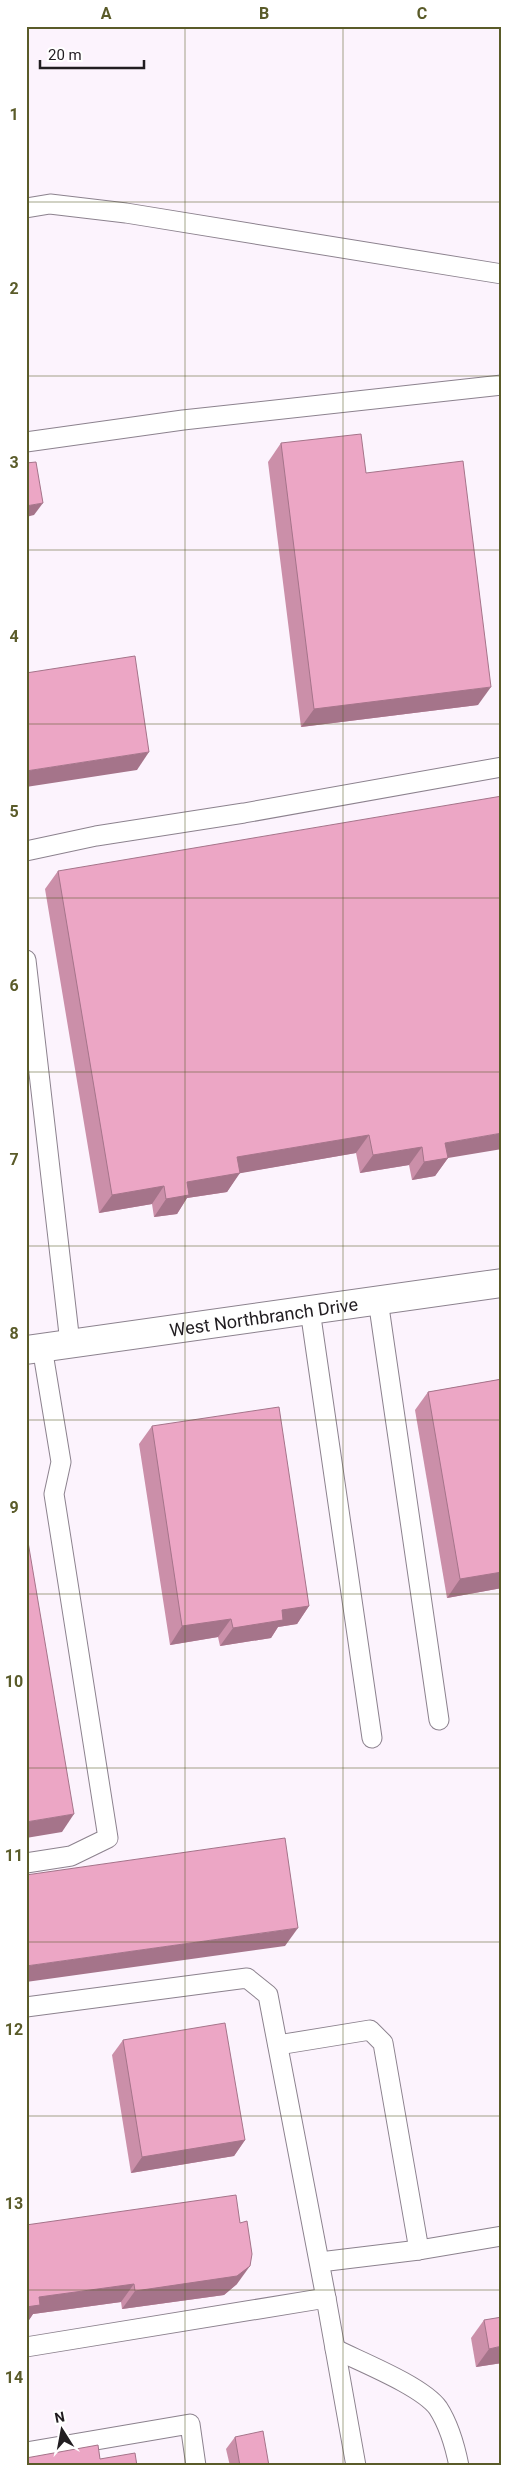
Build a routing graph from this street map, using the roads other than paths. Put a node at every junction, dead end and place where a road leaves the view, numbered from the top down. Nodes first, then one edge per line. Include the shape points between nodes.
1 (26, 208) edge
2 (502, 274) edge
3 (502, 385) edge
4 (26, 442) edge
5 (502, 767) edge
6 (26, 851) edge
7 (26, 960) edge
8 (502, 1283) edge
9 (378, 1300) junction
10 (310, 1310) junction
11 (70, 1343) junction
12 (34, 1349) edge
13 (439, 1720) dead end
14 (372, 1738) dead end
15 (26, 1863) edge
16 (26, 2007) edge
17 (278, 2045) junction
18 (502, 2236) edge
19 (419, 2250) junction
20 (320, 2262) junction
21 (326, 2298) junction
22 (26, 2347) edge
23 (335, 2349) junction
24 (26, 2452) edge
25 (196, 2466) edge
26 (356, 2466) edge
27 (459, 2466) edge

1 - 2 lane via 50,204 126,213
3 - 4 lane via 183,420
5 - 6 lane via 96,836
7 - 11 lane
8 - 9 street, West Northbranch Drive
9 - 10 street, West Northbranch Drive
9 - 13 lane
10 - 11 street, West Northbranch Drive
10 - 14 lane
11 - 12 street, West Northbranch Drive
12 - 15 lane via 61,1462 54,1494 108,1838 71,1856
16 - 17 lane via 247,1978 268,1995
17 - 19 lane via 370,2030 383,2042
17 - 20 lane
18 - 19 lane
19 - 20 lane
20 - 21 lane
21 - 22 lane
21 - 23 lane
23 - 26 lane
23 - 27 lane via 421,2393 437,2408 455,2444
24 - 25 lane via 190,2424

